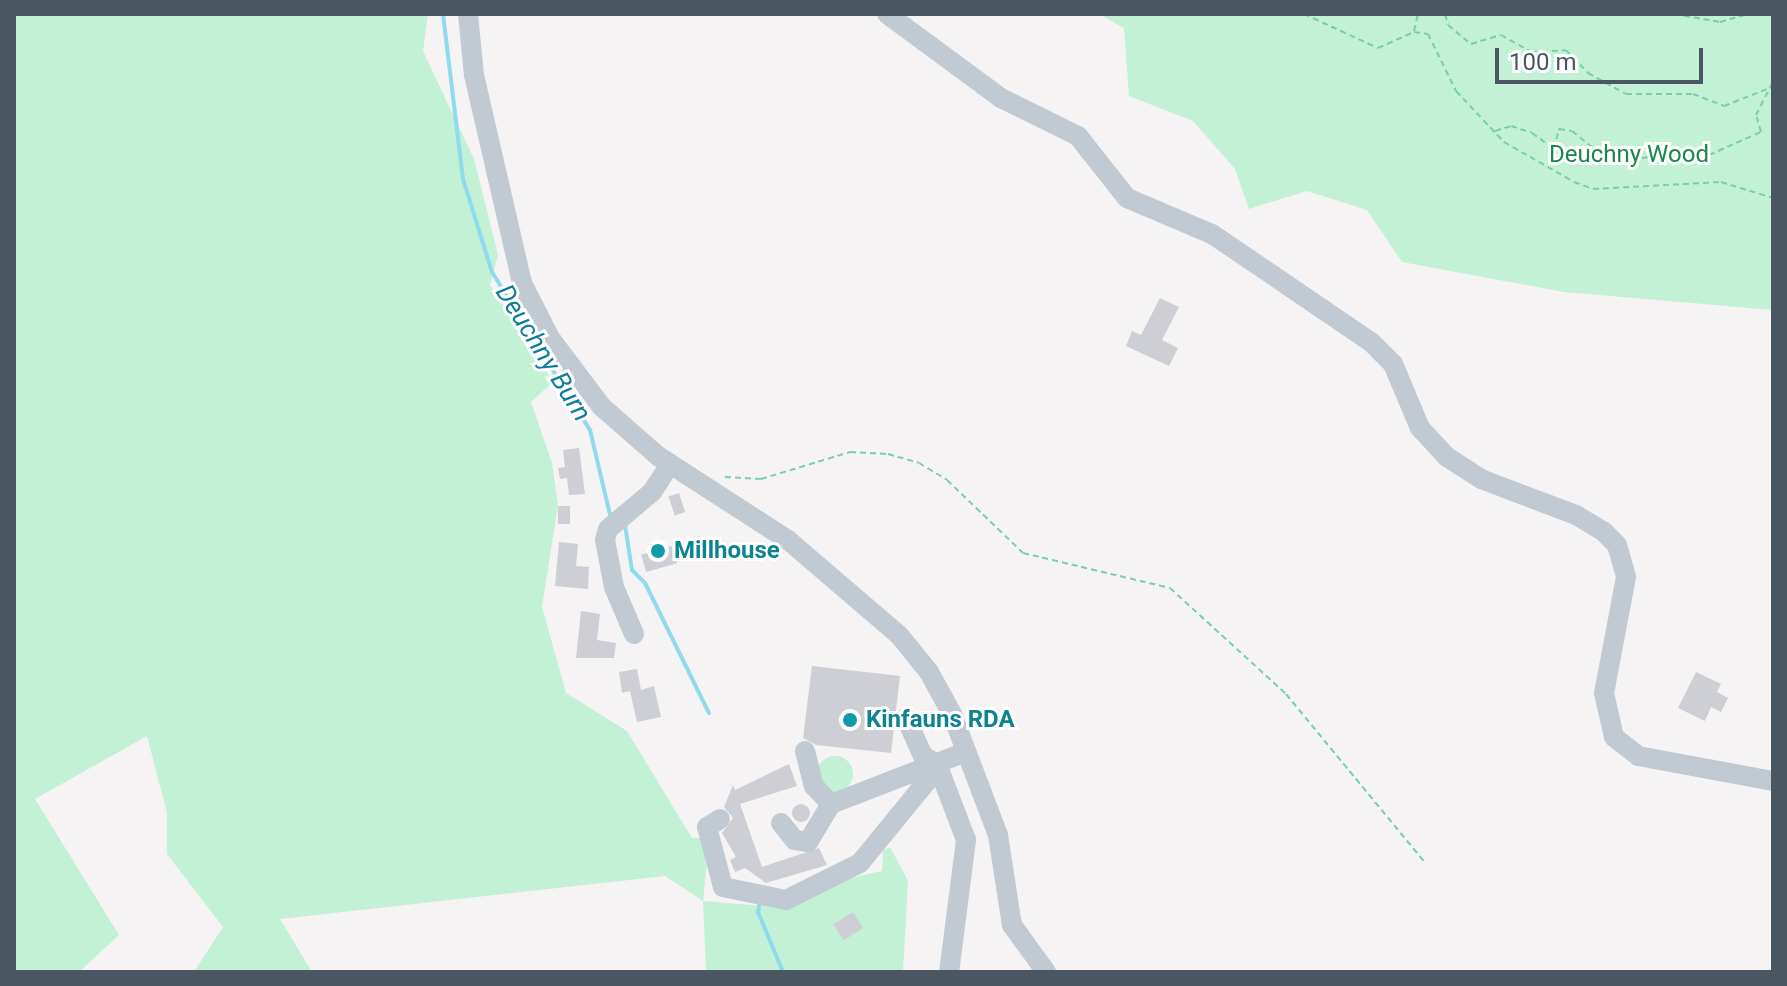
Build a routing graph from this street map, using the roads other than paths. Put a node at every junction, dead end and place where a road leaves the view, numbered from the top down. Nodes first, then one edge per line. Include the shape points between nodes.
1 (468, 14) edge
2 (887, 14) edge
3 (670, 464) junction
4 (634, 634) dead end
5 (906, 718) dead end
6 (805, 751) dead end
7 (966, 752) junction
8 (934, 765) junction
9 (1773, 781) edge
10 (831, 804) junction
11 (720, 819) dead end
12 (781, 823) dead end
13 (949, 972) edge
14 (1046, 972) edge

1 - 3 street via 474,75 522,283 550,338 602,407
2 - 9 street via 1001,98 1078,136 1127,198 1212,234 1371,342 1393,364 1420,428 1447,457 1481,479 1576,515 1604,532 1617,545 1626,577 1604,693 1614,737 1638,756
3 - 4 street via 652,492 616,522 605,540 614,587
3 - 7 street via 788,540 899,635 929,672
5 - 8 street via 923,756
6 - 10 street via 814,786
7 - 8 street
7 - 14 street via 998,835 1012,925
8 - 10 street
8 - 11 street via 932,775 860,863 786,900 723,887 707,827
8 - 13 street via 966,840
10 - 12 street via 808,842 795,840

